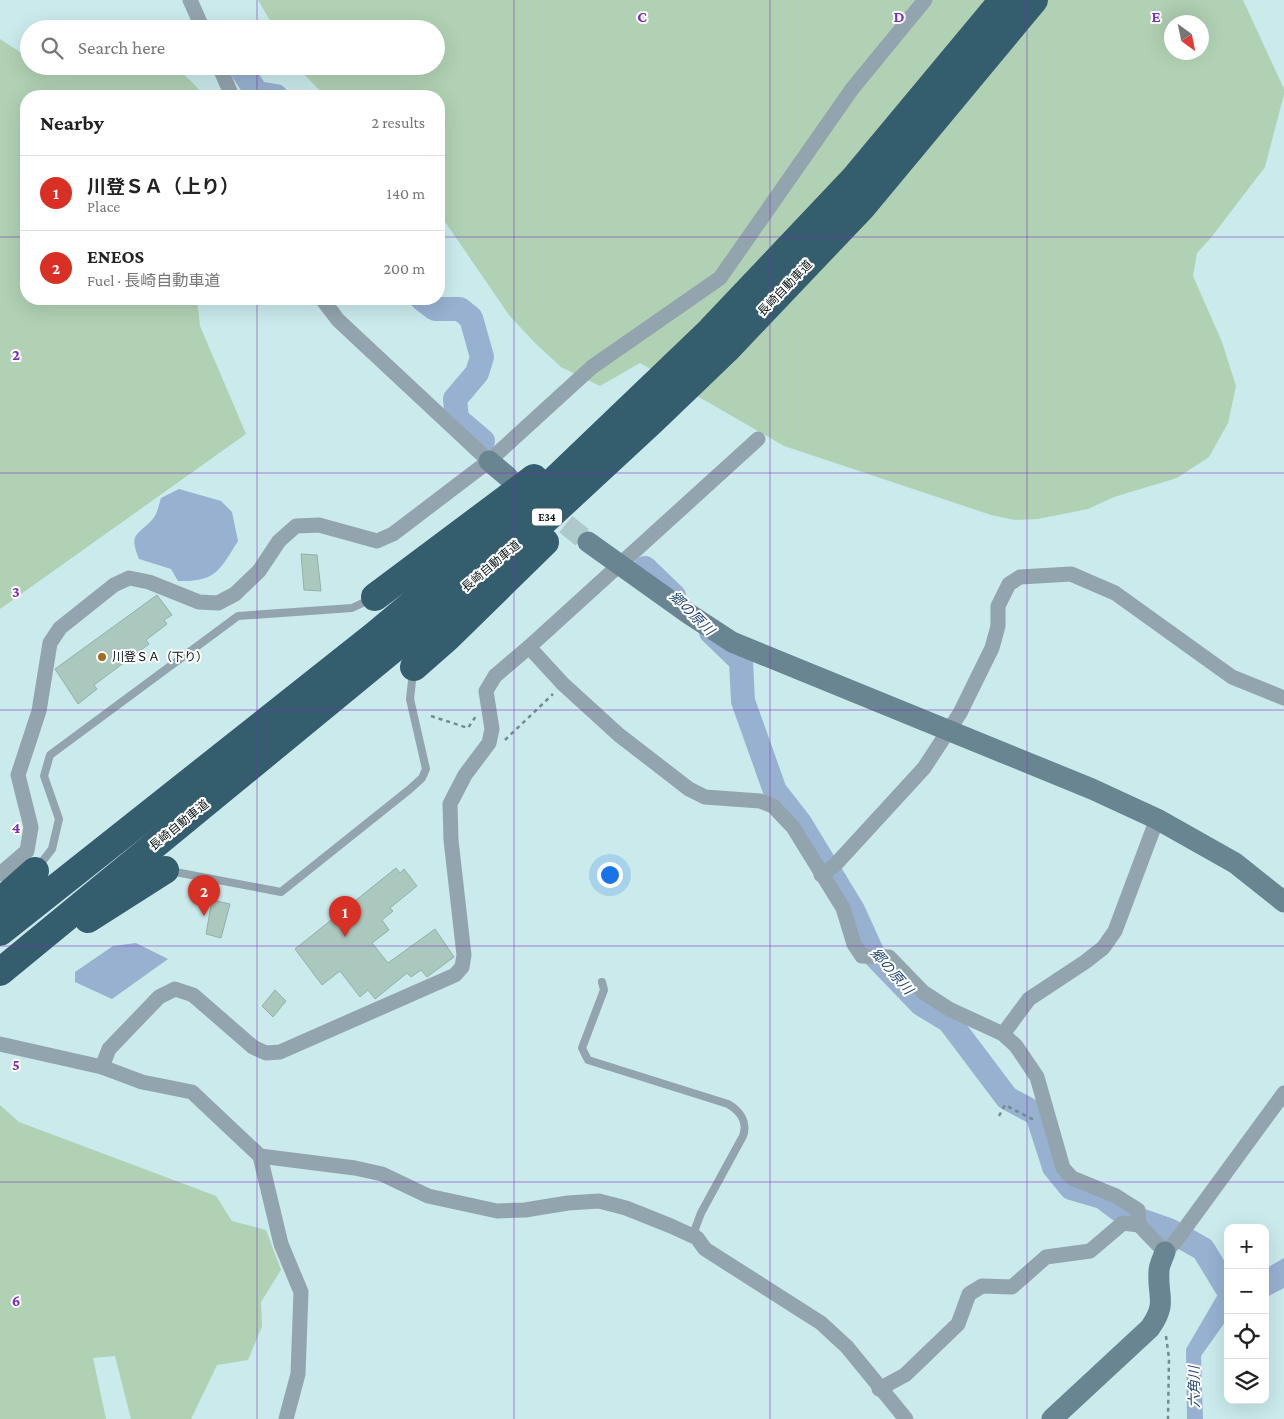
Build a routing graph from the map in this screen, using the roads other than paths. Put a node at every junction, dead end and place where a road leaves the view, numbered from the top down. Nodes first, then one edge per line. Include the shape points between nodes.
1 (190, 0) edge
2 (925, 0) edge
3 (1003, 0) edge
4 (1034, 0) edge
5 (199, 20) edge
6 (223, 75) edge
7 (229, 90) edge
8 (327, 305) edge
9 (726, 350) junction
10 (636, 403) junction
11 (758, 439) dead end
12 (489, 461) junction
13 (508, 477) dead end
14 (588, 542) tunnel mouth
15 (619, 566) junction
16 (375, 597) joint
17 (529, 647) junction
18 (414, 667) joint
19 (1284, 698) edge
20 (948, 730) junction
21 (1157, 819) junction
22 (165, 870) joint
23 (35, 871) joint
24 (0, 874) edge
25 (822, 876) junction
26 (0, 902) edge
27 (1284, 902) edge
28 (0, 932) edge
29 (0, 973) edge
30 (602, 982) dead end
31 (1003, 1034) junction
32 (0, 1044) edge
33 (102, 1066) junction
34 (1284, 1093) edge
35 (260, 1156) junction
36 (1139, 1217) junction
37 (697, 1238) junction
38 (1170, 1247) junction
39 (879, 1389) junction
40 (286, 1419) edge
41 (906, 1419) edge
42 (1052, 1419) edge

1 - 5 street
2 - 12 street via 852,89 720,278 592,367
3 - 10 highway, 長崎自動車道 / E34 via 854,179 710,331
4 - 9 highway, 長崎自動車道 / E34 via 862,207
6 - 7 street
8 - 12 street via 338,320
9 - 18 highway via 636,452
9 - 29 highway, 長崎自動車道 / E34 via 523,539
10 - 16 highway via 561,455 520,490
10 - 28 highway, 長崎自動車道 / E34 via 515,518 382,629
11 - 15 street
12 - 13 street
12 - 24 street via 393,534 377,541 319,526 296,526 279,541 259,571 235,594 218,603 199,602 149,582 129,578 114,585 60,628 50,643 39,711 18,775 31,827 27,851
14 - 15 street
15 - 17 street
15 - 20 street via 732,642
16 - 23 lane via 352,608 238,616 50,755 44,776 59,818 58,832 52,849
17 - 25 street via 563,684 619,735 689,789 704,797 760,801 773,806 793,827
17 - 33 street via 495,676 486,691 492,728 489,743 465,774 450,804 464,955 462,967 455,975 280,1052 266,1053 253,1047 193,995 175,990 159,997 109,1049
18 - 22 lane via 410,700 426,769 410,789 281,892
19 - 20 street via 1232,677 1114,594 1071,574 1020,577 1009,584 998,606 998,626 992,648 960,713
20 - 21 street
20 - 25 street via 924,768
21 - 27 street via 1235,863
21 - 31 street via 1116,931 1103,948 1029,1000
22 - 29 highway
23 - 26 highway
25 - 31 street via 843,908 854,944 862,956 889,957 923,992 949,1009
30 - 37 lane via 604,990 582,1048 588,1060 728,1104 736,1108 746,1128 701,1213 695,1228
31 - 36 street via 1016,1046 1038,1077 1063,1168 1072,1178 1116,1196
32 - 33 street
33 - 35 street via 142,1082 192,1092
34 - 38 street
35 - 37 street via 374,1172 428,1196 498,1211 599,1201 626,1208
35 - 40 street via 281,1244 301,1292 298,1374
36 - 38 street
36 - 39 street via 1123,1223 1090,1252 1046,1257 1012,1287 982,1286 969,1294 958,1324 905,1375
37 - 39 street via 705,1249 821,1323 847,1347
38 - 42 street via 1159,1270 1162,1296 1158,1316 1150,1328
39 - 41 street

